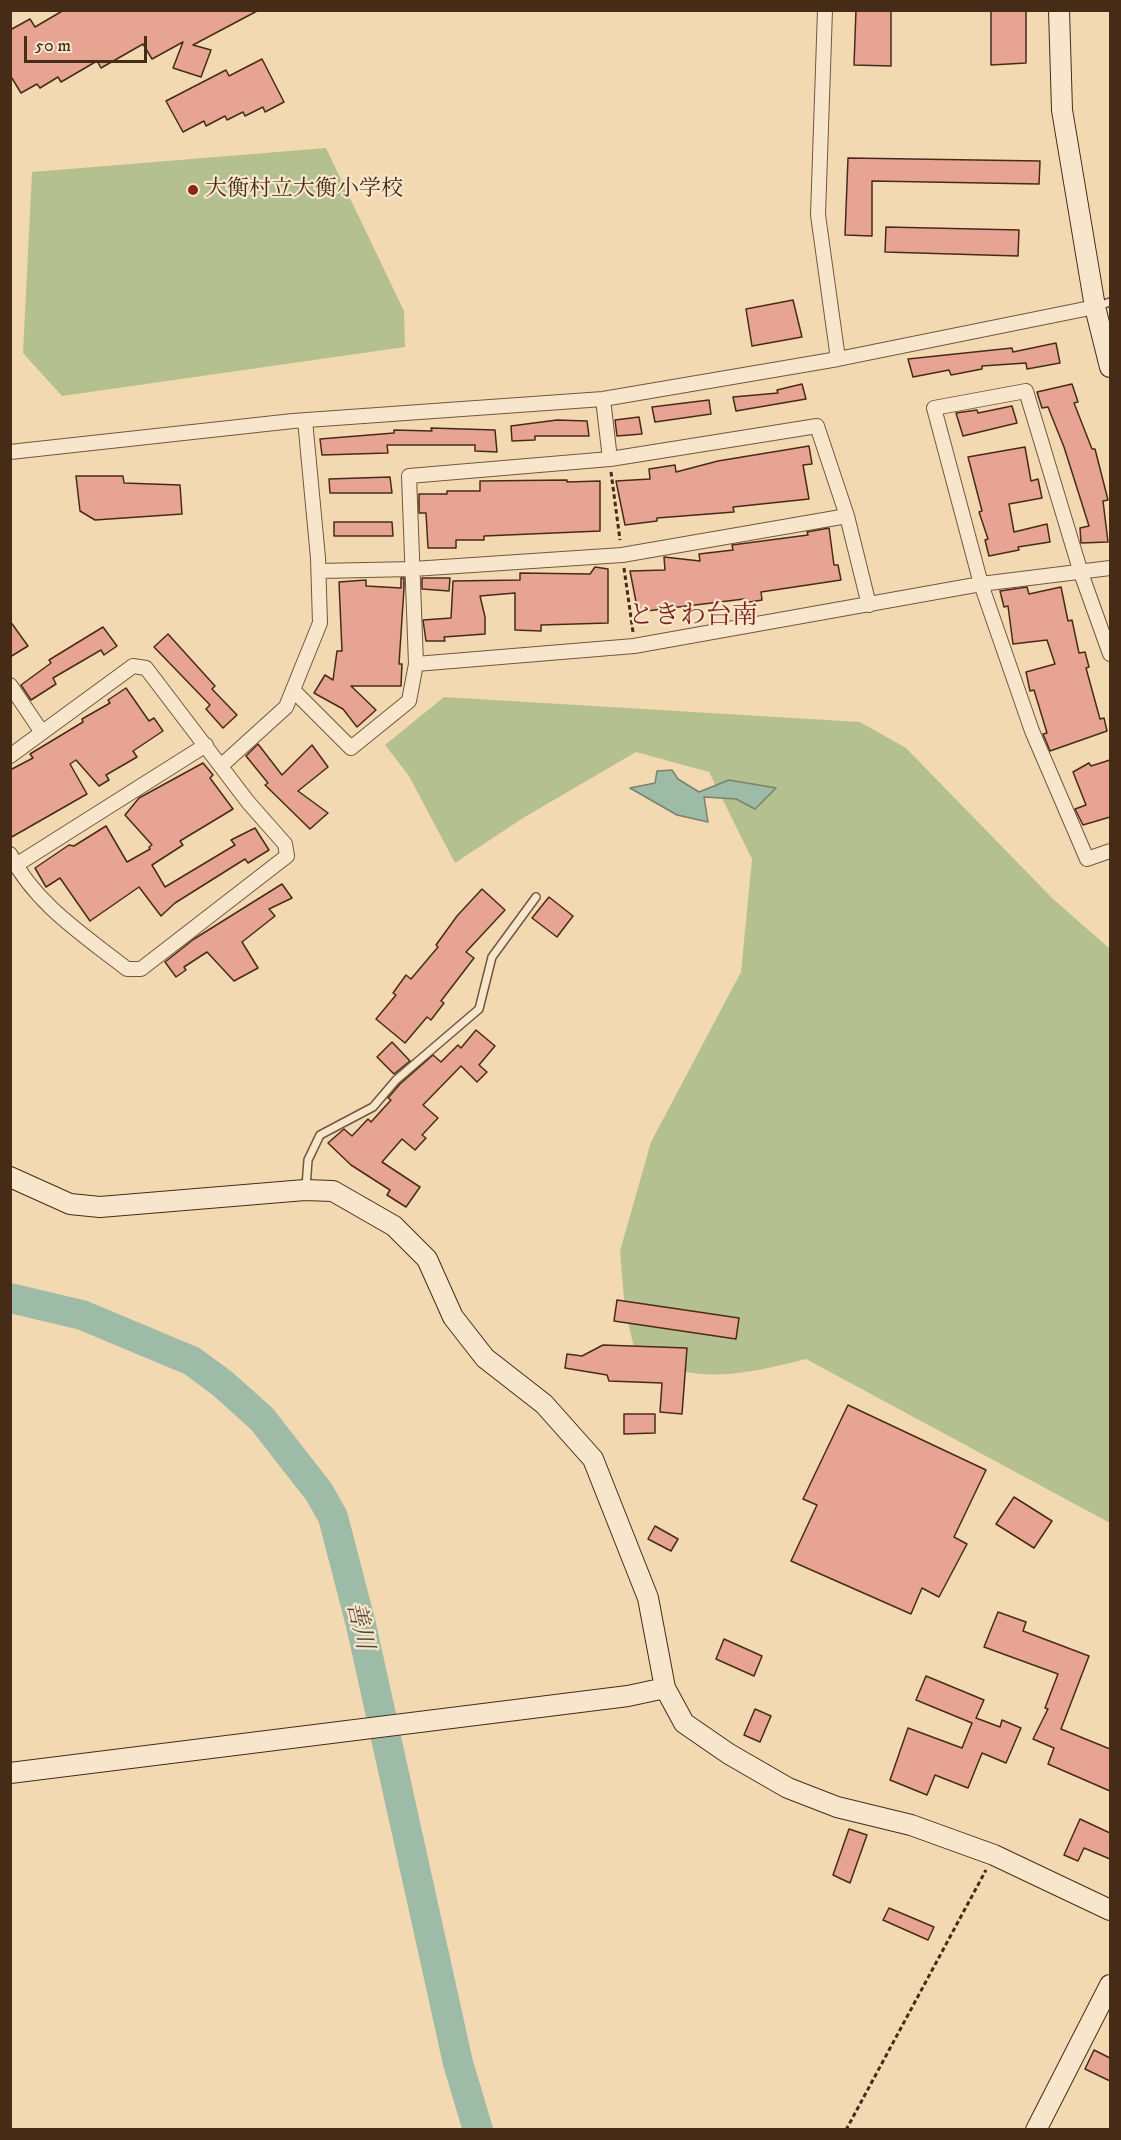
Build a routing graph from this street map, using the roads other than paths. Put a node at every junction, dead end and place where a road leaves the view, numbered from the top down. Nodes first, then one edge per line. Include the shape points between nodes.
1 (825, 10) edge
2 (1059, 10) edge
3 (1103, 304) edge
4 (838, 358) junction
5 (1110, 367) edge
6 (603, 399) junction
7 (305, 420) junction
8 (10, 452) edge
9 (610, 459) junction
10 (847, 516) junction
11 (1110, 568) edge
12 (413, 569) junction
13 (318, 571) junction
14 (1081, 573) junction
15 (981, 584) junction
16 (869, 605) junction
17 (1110, 654) edge
18 (416, 664) junction
19 (10, 685) edge
20 (293, 690) junction
21 (41, 731) junction
22 (206, 745) junction
23 (10, 756) edge
24 (222, 765) junction
25 (1110, 850) edge
26 (13, 860) edge
27 (536, 897) dead end
28 (10, 1177) edge
29 (305, 1190) junction
30 (665, 1688) junction
31 (10, 1773) edge
32 (1110, 1910) edge
33 (1110, 1985) edge
34 (1036, 2130) edge

1 - 4 street via 818,215
2 - 3 street via 1062,110
3 - 4 street
3 - 5 street
4 - 6 street
6 - 7 street
6 - 9 street
7 - 8 street
7 - 13 street
9 - 10 street via 817,426
9 - 12 street via 409,476
10 - 12 street via 622,555
10 - 16 street
11 - 14 street
12 - 13 street
12 - 18 street
13 - 20 street via 320,623
14 - 15 street
14 - 15 street via 1026,391 934,408
14 - 17 street
15 - 16 street
15 - 25 street via 1032,731 1088,859
16 - 18 street via 634,646
18 - 20 street via 409,701 351,748
19 - 21 street
20 - 24 street via 286,707
21 - 22 street via 134,666 146,668
21 - 23 street
22 - 24 street
22 - 26 street
24 - 26 street via 285,844 287,856 141,969 127,969 50,908
27 - 29 lane via 492,957 479,1009 396,1080 373,1107 320,1135 308,1160
28 - 29 street via 70,1204 100,1207
29 - 30 street via 333,1191 394,1226 426,1258 453,1317 485,1358 544,1404 593,1459 648,1598
30 - 31 street via 628,1696
30 - 32 street via 684,1723 788,1788 994,1855
33 - 34 street

